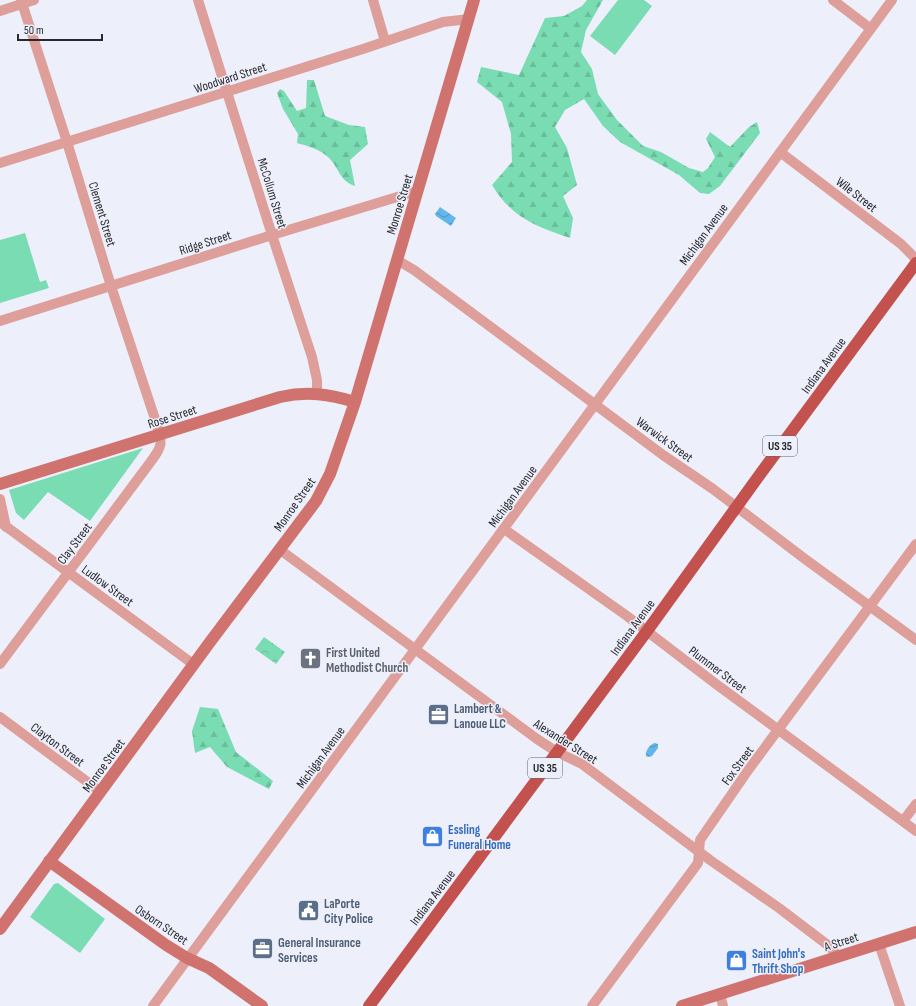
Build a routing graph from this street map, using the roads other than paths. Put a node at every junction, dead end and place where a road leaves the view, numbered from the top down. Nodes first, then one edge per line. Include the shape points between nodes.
1 (34, 0) edge
2 (198, 0) edge
3 (373, 0) edge
4 (474, 0) edge
5 (832, 0) edge
6 (892, 0) edge
7 (22, 2) edge
8 (0, 11) edge
9 (469, 19) junction
10 (871, 29) junction
11 (385, 41) junction
12 (227, 91) junction
13 (67, 142) junction
14 (780, 152) junction
15 (0, 163) edge
16 (417, 191) junction
17 (272, 235) junction
18 (916, 259) edge
19 (397, 260) junction
20 (916, 263) edge
21 (111, 286) junction
22 (0, 321) edge
23 (317, 394) junction
24 (355, 402) junction
25 (595, 403) junction
26 (160, 435) junction
27 (0, 484) edge
28 (0, 499) edge
29 (736, 508) junction
30 (3, 524) edge
31 (504, 529) junction
32 (916, 544) edge
33 (279, 549) junction
34 (68, 572) junction
35 (870, 608) junction
36 (647, 631) junction
37 (916, 640) edge
38 (415, 650) junction
39 (0, 664) edge
40 (194, 664) junction
41 (0, 717) edge
42 (779, 730) junction
43 (557, 752) junction
44 (101, 792) junction
45 (916, 804) edge
46 (903, 821) junction
47 (916, 831) edge
48 (700, 851) junction
49 (49, 861) junction
50 (2, 921) edge
51 (916, 932) edge
52 (878, 944) junction
53 (838, 956) junction
54 (187, 958) junction
55 (720, 994) junction
56 (153, 1006) edge
57 (262, 1006) edge
58 (369, 1006) edge
59 (592, 1006) edge
60 (682, 1006) edge
61 (723, 1006) edge
62 (900, 1006) edge

1 - 7 street
2 - 12 street, McCollum Street
3 - 11 street
4 - 9 main road, Monroe Street
5 - 10 street
6 - 10 street, Michigan Avenue
7 - 8 street
7 - 13 street, Clement Street
9 - 11 street, Woodward Street via 443,22
9 - 16 main road, Monroe Street
10 - 14 street, Michigan Avenue
11 - 12 street, Woodward Street
12 - 13 street, Woodward Street
12 - 17 street, McCollum Street
13 - 15 street, Woodward Street
13 - 21 street, Clement Street
14 - 18 street, Wile Street via 901,244
14 - 25 street, Michigan Avenue
16 - 17 street, Ridge Street
16 - 19 main road, Monroe Street
17 - 21 street, Ridge Street
17 - 23 street, McCollum Street via 312,357
19 - 24 main road, Monroe Street
19 - 25 street, Warwick Street
20 - 29 main road, Indiana Avenue / US 35
21 - 22 street, Ridge Street
21 - 26 street, Clement Street
23 - 24 main road, Rose Street
23 - 26 main road, Rose Street via 280,397
24 - 33 main road, Monroe Street via 326,482 316,501
25 - 29 street, Warwick Street
25 - 31 street, Michigan Avenue
26 - 27 main road, Rose Street
26 - 34 street, Clay Street via 160,448
28 - 30 street, Ludlow Street
29 - 35 street, Warwick Street
29 - 36 main road, Indiana Avenue / US 35
30 - 34 street, Ludlow Street
31 - 36 street, Plummer Street
31 - 38 street, Michigan Avenue
32 - 35 street, Fox Street
33 - 38 street, Alexander Street
33 - 40 main road, Monroe Street
34 - 39 street, Clay Street
34 - 40 street, Ludlow Street
35 - 37 street, Warwick Street
35 - 42 street, Fox Street
36 - 42 street, Plummer Street
36 - 43 main road, Indiana Avenue / US 35
38 - 43 street, Alexander Street
38 - 54 street, Michigan Avenue
40 - 44 main road, Monroe Street
41 - 44 street, Clayton Street
42 - 46 street, Plummer Street
42 - 48 street, Fox Street via 700,840
43 - 48 street, Alexander Street via 582,764
43 - 58 main road, Indiana Avenue / US 35
44 - 49 main road, Monroe Street
45 - 46 street
46 - 47 street, Plummer Street
48 - 53 street, Alexander Street via 829,946
48 - 59 street, Fox Street via 698,863
49 - 50 main road, Monroe Street
49 - 54 main road, Osborn Street
51 - 52 main road, A Street
52 - 53 main road, A Street
52 - 62 street
53 - 55 main road, A Street
54 - 56 street, Michigan Avenue
54 - 57 main road, Osborn Street via 209,968
55 - 60 main road, A Street
55 - 61 street

